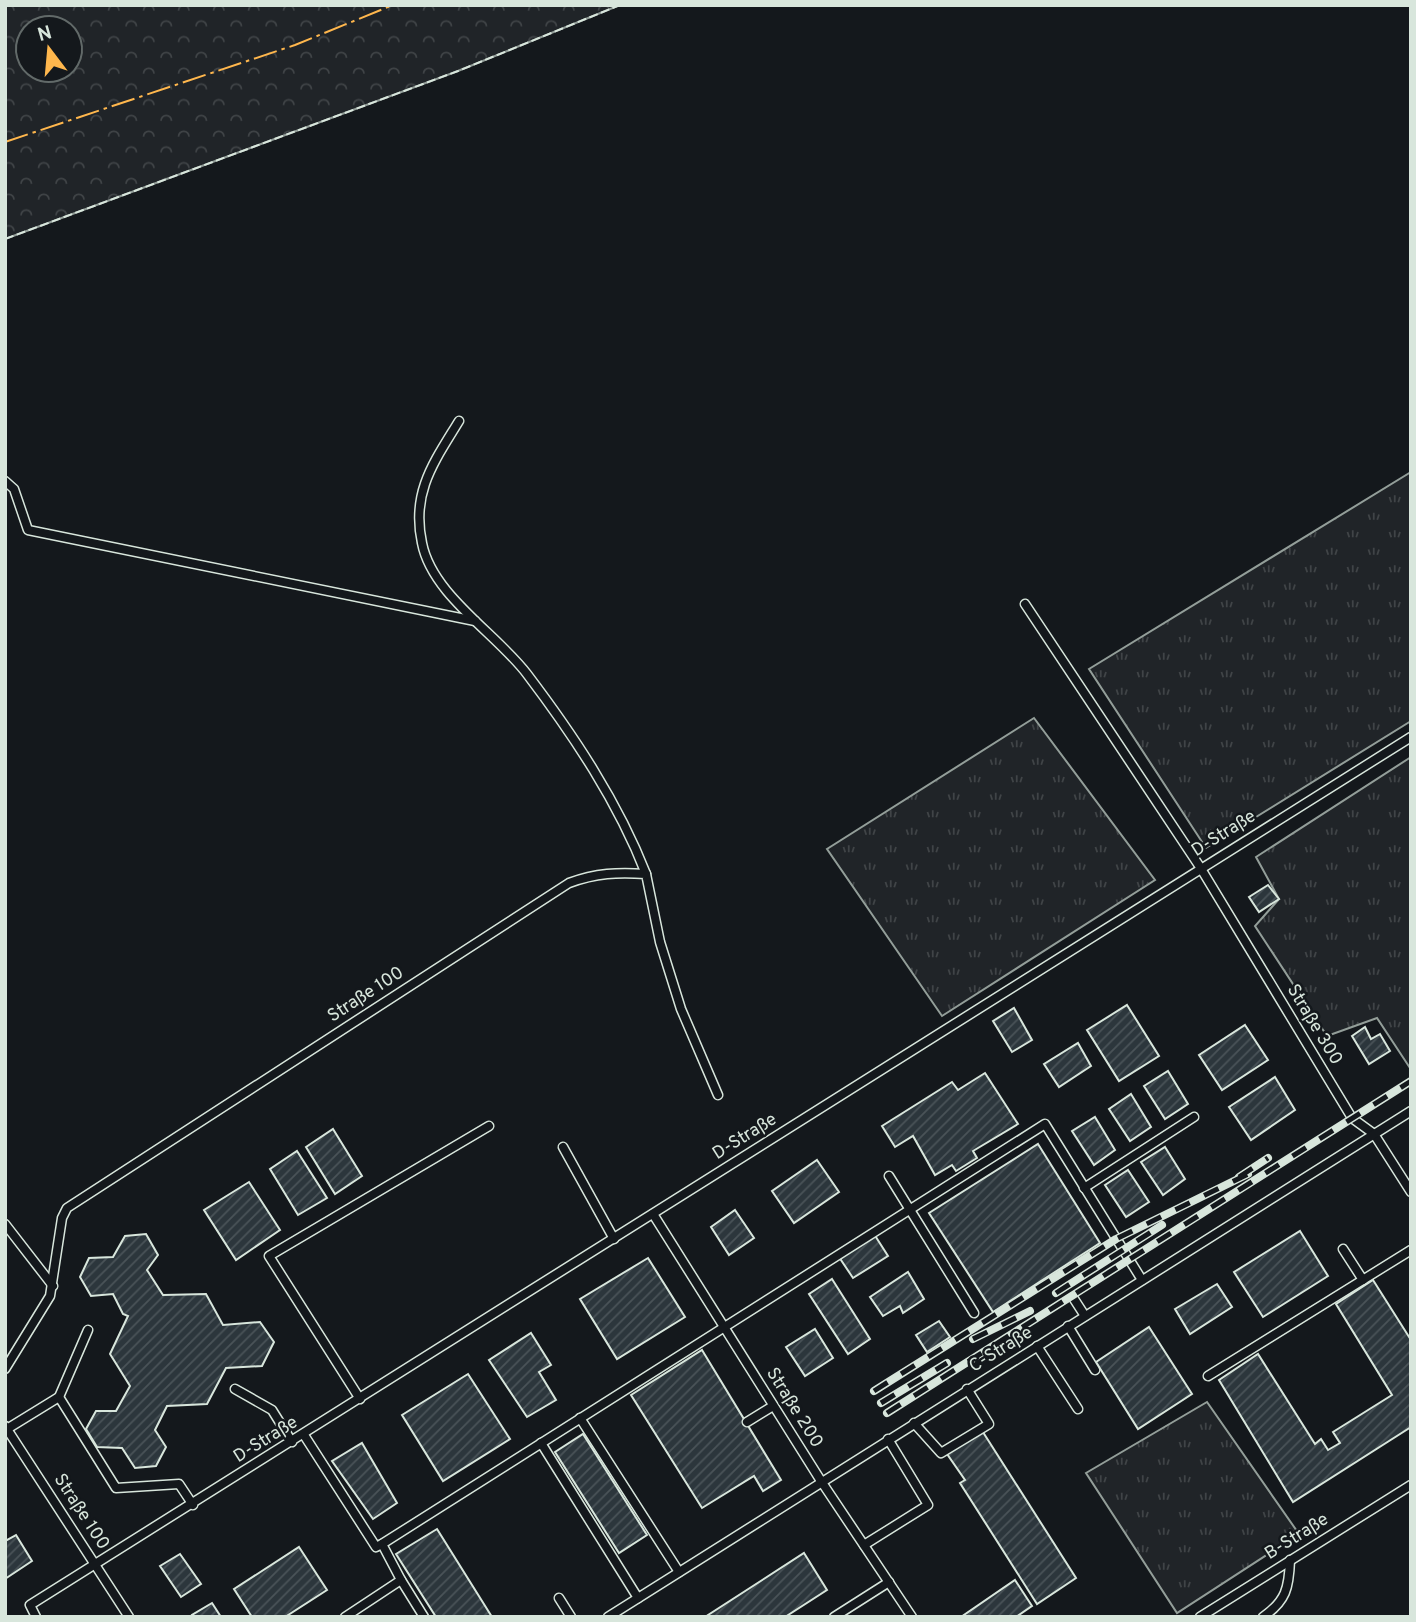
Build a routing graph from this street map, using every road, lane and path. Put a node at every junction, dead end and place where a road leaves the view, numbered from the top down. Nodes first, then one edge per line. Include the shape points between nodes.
1 (459, 421) dead end
2 (5, 481) edge
3 (1025, 604) dead end
4 (475, 621) junction
5 (1411, 737) edge
6 (1200, 867) junction
7 (646, 874) junction
8 (718, 1095) dead end
9 (1411, 1111) edge
10 (1194, 1117) dead end
11 (489, 1126) dead end
12 (1374, 1134) junction
13 (563, 1147) dead end
14 (889, 1176) dead end
15 (1084, 1188) junction
16 (1411, 1192) edge
17 (910, 1209) junction
18 (653, 1214) junction
19 (5, 1224) edge
20 (614, 1238) junction
21 (1343, 1249) dead end
22 (1411, 1250) edge
23 (1142, 1280) junction
24 (1363, 1280) junction
25 (53, 1286) junction
26 (1074, 1299) dead end
27 (974, 1313) dead end
28 (1085, 1316) junction
29 (723, 1326) junction
30 (1068, 1326) junction
31 (88, 1330) dead end
32 (1037, 1346) junction
33 (5, 1369) edge
34 (1095, 1370) dead end
35 (1208, 1376) dead end
36 (234, 1389) dead end
37 (967, 1389) junction
38 (59, 1397) junction
39 (360, 1399) junction
40 (773, 1406) junction
41 (1078, 1409) dead end
42 (580, 1418) junction
43 (747, 1422) dead end
44 (914, 1423) junction
45 (6, 1427) edge
46 (304, 1434) junction
47 (888, 1439) junction
48 (292, 1442) junction
49 (541, 1443) junction
50 (821, 1481) junction
51 (1411, 1485) edge
52 (193, 1505) junction
53 (382, 1544) junction
54 (864, 1545) junction
55 (1290, 1560) junction
56 (97, 1565) junction
57 (679, 1572) junction
58 (401, 1580) junction
59 (889, 1582) junction
60 (559, 1598) dead end
61 (638, 1598) junction
62 (36, 1617) edge
63 (129, 1617) edge
64 (345, 1617) edge
65 (424, 1617) edge
66 (571, 1617) edge
67 (608, 1617) edge
68 (834, 1617) edge
69 (912, 1617) edge
70 (1200, 1617) edge
71 (1262, 1617) edge

1 - 4 lane via 425,478 419,509 422,545 439,580
2 - 4 lane via 14,489 28,530
3 - 6 lane, Straße 300
4 - 7 lane via 525,671 579,748 628,830
5 - 6 lane, D-Straße
6 - 12 lane, Straße 300 via 1352,1118
6 - 18 lane, D-Straße
7 - 8 lane via 660,942 681,1009
7 - 25 lane, Straße 100 via 591,875 569,883 80,1198 62,1218
9 - 12 lane, C-Straße
10 - 15 lane
11 - 39 lane via 269,1255
12 - 16 lane, Straße 300
12 - 23 lane, C-Straße
13 - 20 lane
14 - 17 lane
15 - 17 lane via 1045,1124
15 - 23 lane
17 - 27 lane
17 - 29 lane
18 - 20 lane, D-Straße
18 - 29 lane, Straße 200
19 - 25 lane
20 - 39 lane, D-Straße
21 - 24 lane
22 - 24 lane
23 - 28 lane, C-Straße
24 - 35 lane
25 - 33 lane, Straße 100
26 - 28 lane
28 - 30 lane, C-Straße
29 - 40 lane, Straße 200
29 - 42 lane
30 - 32 lane, C-Straße
30 - 34 lane
31 - 38 lane
32 - 37 lane, C-Straße
32 - 41 lane
36 - 48 lane via 272,1410
37 - 44 lane, C-Straße
37 - 44 lane via 989,1423 941,1453
38 - 45 lane
38 - 52 lane via 116,1488 179,1484
39 - 46 lane, D-Straße
40 - 43 lane
40 - 50 lane, Straße 200
42 - 49 lane
42 - 57 lane
44 - 47 lane, C-Straße
45 - 56 lane, Straße 100
46 - 48 lane, D-Straße
46 - 53 lane via 376,1547
47 - 50 lane, C-Straße
47 - 54 lane via 928,1505
48 - 52 lane, D-Straße
49 - 53 lane
49 - 61 lane
50 - 54 lane, Straße 200
50 - 57 lane, C-Straße
51 - 55 lane, B-Straße
52 - 56 lane, D-Straße
53 - 58 lane
54 - 59 lane, Straße 200
55 - 70 lane, B-Straße
55 - 71 lane via 1289,1589 1278,1606
56 - 62 lane, D-Straße via 30,1605
56 - 63 lane, Straße 100
57 - 61 lane, C-Straße
58 - 64 lane
58 - 65 lane
59 - 68 lane
59 - 69 lane, Straße 200
60 - 66 lane
61 - 67 lane, C-Straße

